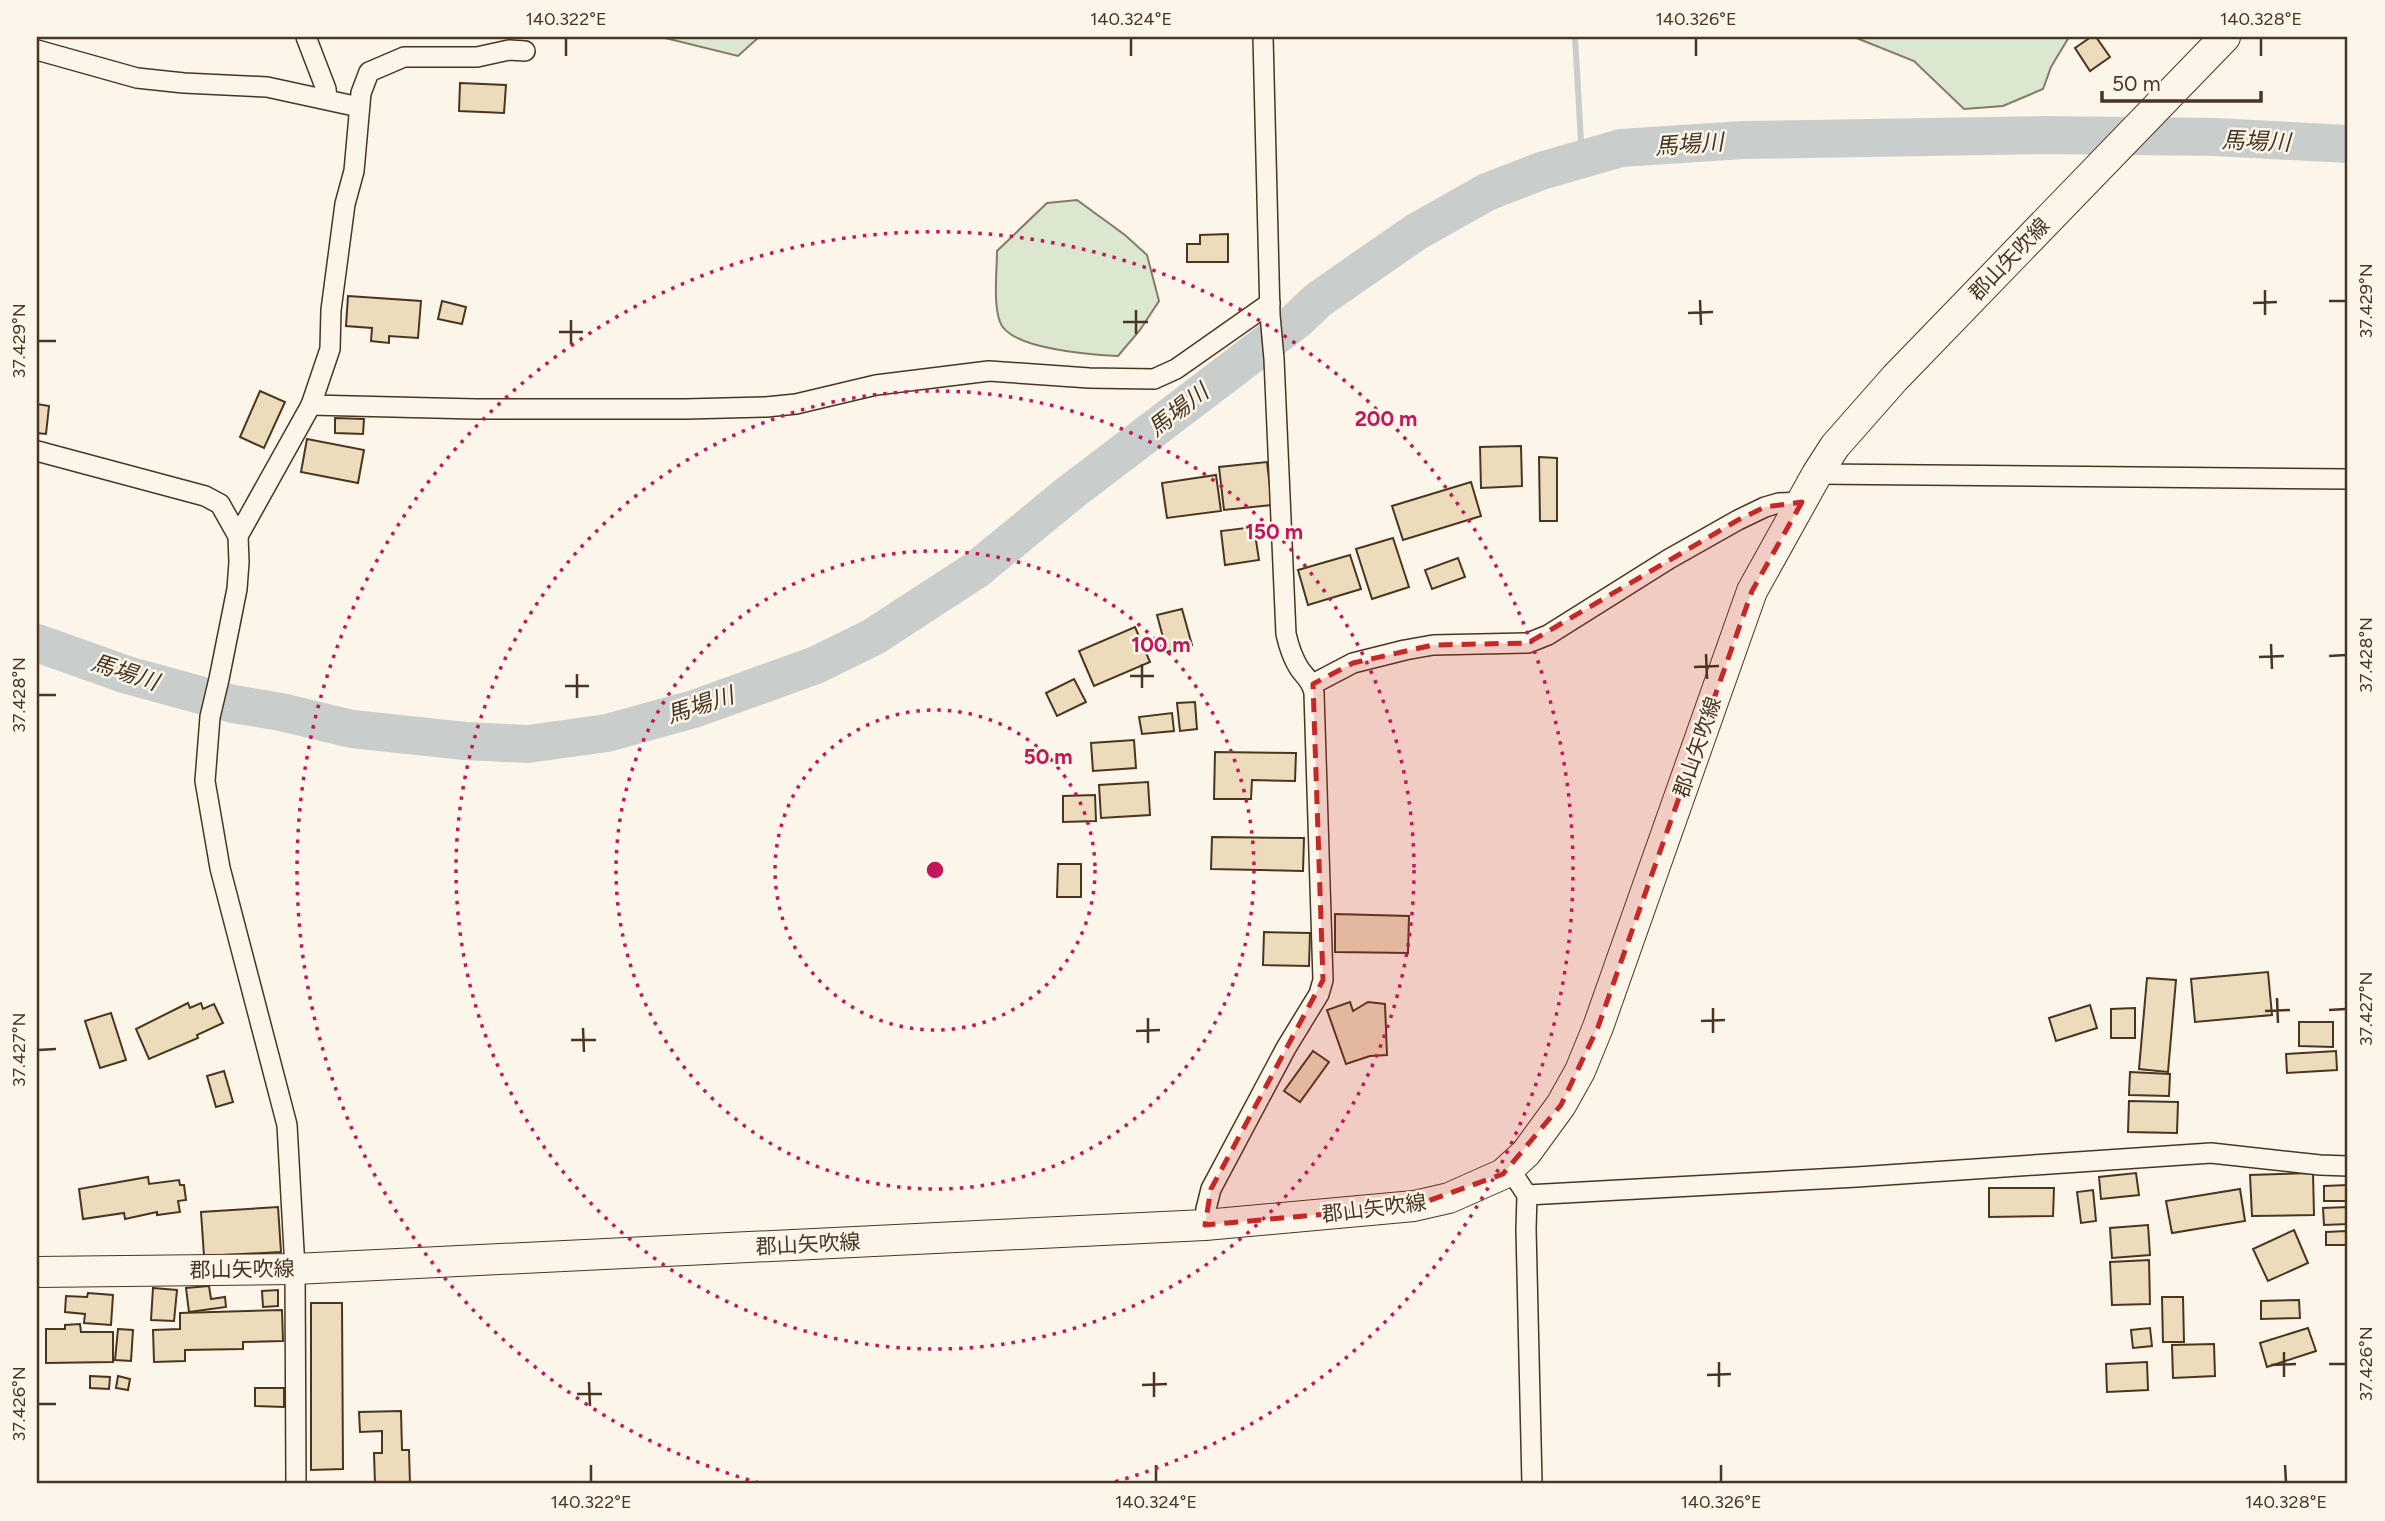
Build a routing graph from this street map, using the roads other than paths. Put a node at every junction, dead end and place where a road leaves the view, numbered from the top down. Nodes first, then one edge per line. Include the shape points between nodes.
1 (306, 37) edge
2 (1263, 37) edge
3 (2225, 37) edge
4 (517, 46) edge
5 (37, 50) edge
6 (327, 99) junction
7 (359, 107) junction
8 (1270, 309) junction
9 (311, 405) junction
10 (37, 451) edge
11 (1817, 474) junction
12 (2348, 479) edge
13 (1802, 502) junction
14 (238, 536) junction
15 (1313, 684) junction
16 (2348, 1166) edge
17 (1509, 1168) junction
18 (1527, 1195) junction
19 (1205, 1225) junction
20 (295, 1269) junction
21 (37, 1272) edge
22 (296, 1484) edge
23 (1532, 1484) edge

1 - 6 street
2 - 8 street
3 - 11 main road, 郡山矢吹線 via 1895,378 1835,446
4 - 7 street via 477,57 404,57 369,72
5 - 6 street via 137,78 267,87
6 - 7 street
7 - 9 street via 354,171 331,310 330,349
8 - 9 street via 1154,379 989,371 876,385 796,404 740,407
8 - 15 street via 1286,634 1291,654
9 - 14 street
10 - 14 street via 205,496 220,504
11 - 12 street
11 - 13 main road, 郡山矢吹線
13 - 15 street via 1779,503 1738,520 1528,643 1433,645 1353,663
13 - 17 main road, 郡山矢吹線 via 1752,591 1580,1071 1562,1105
14 - 20 street via 237,589 210,717 205,781 235,929 287,1125
15 - 19 street via 1323,980 1211,1189
16 - 18 street via 2211,1153
17 - 18 street
17 - 19 main road, 郡山矢吹線 via 1449,1198 1414,1206
18 - 23 street
19 - 20 main road, 郡山矢吹線
20 - 21 main road, 郡山矢吹線
20 - 22 street

